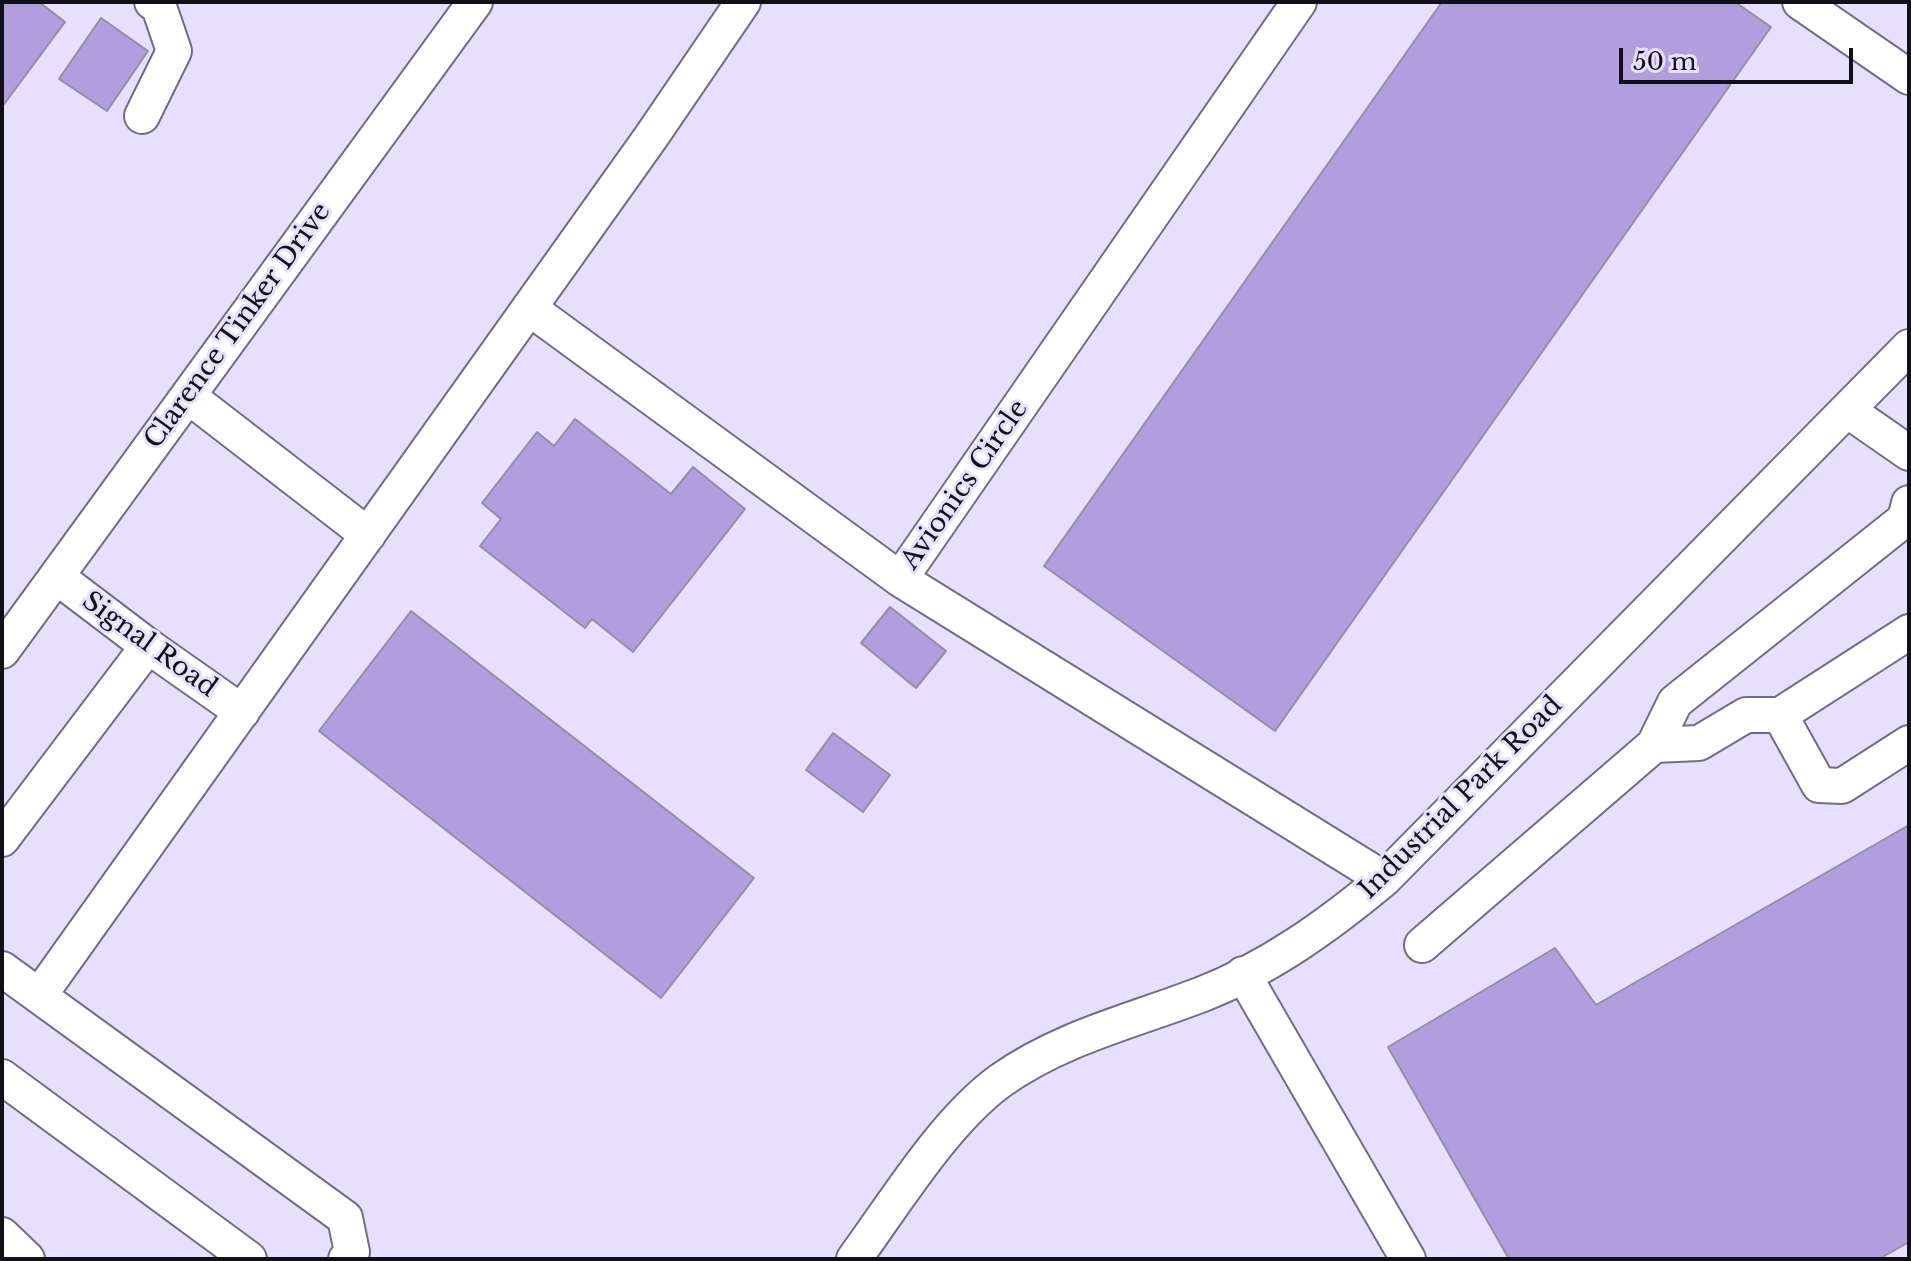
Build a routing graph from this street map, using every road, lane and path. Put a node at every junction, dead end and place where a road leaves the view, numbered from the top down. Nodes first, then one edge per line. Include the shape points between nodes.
1 (152, 2) edge
2 (475, 2) edge
3 (743, 2) edge
4 (1299, 2) edge
5 (1800, 2) edge
6 (1909, 77) edge
7 (142, 116) dead end
8 (529, 308) junction
9 (1909, 347) edge
10 (188, 396) junction
11 (1847, 410) junction
12 (1909, 453) edge
13 (1909, 503) edge
14 (368, 535) junction
15 (57, 577) junction
16 (900, 579) junction
17 (1909, 632) edge
18 (148, 646) junction
19 (2, 651) edge
20 (242, 712) junction
21 (1780, 715) junction
22 (1909, 743) edge
23 (1654, 745) junction
24 (2, 839) edge
25 (1384, 879) junction
26 (1422, 945) dead end
27 (2, 969) edge
28 (1243, 974) junction
29 (39, 996) junction
30 (2, 1077) edge
31 (2, 1235) edge
32 (27, 1259) edge
33 (249, 1259) edge
34 (346, 1259) edge
35 (854, 1259) edge
36 (1408, 1259) edge

1 - 7 street via 159,7 174,51
2 - 10 street, Clarence Tinker Drive
3 - 8 street
4 - 16 street, Avionics Circle
5 - 6 street
8 - 14 street
8 - 16 street
9 - 11 street, Industrial Park Road
10 - 14 street
10 - 15 street, Clarence Tinker Drive
11 - 12 street
11 - 25 street, Industrial Park Road
13 - 23 street via 1905,519 1675,702
14 - 20 street
15 - 18 street, Signal Road
15 - 19 street, Clarence Tinker Drive
16 - 25 street, Avionics Circle
17 - 21 street
18 - 20 street, Signal Road
18 - 24 street
20 - 29 street
21 - 22 street via 1819,785 1842,786
21 - 23 street via 1746,715 1699,743
23 - 26 street
25 - 28 street, Industrial Park Road via 1287,951
27 - 29 street
28 - 35 street, Industrial Park Road via 1203,994 1078,1038 999,1082 945,1135
28 - 36 street
29 - 34 street via 345,1218 352,1252
30 - 33 street
31 - 32 street

